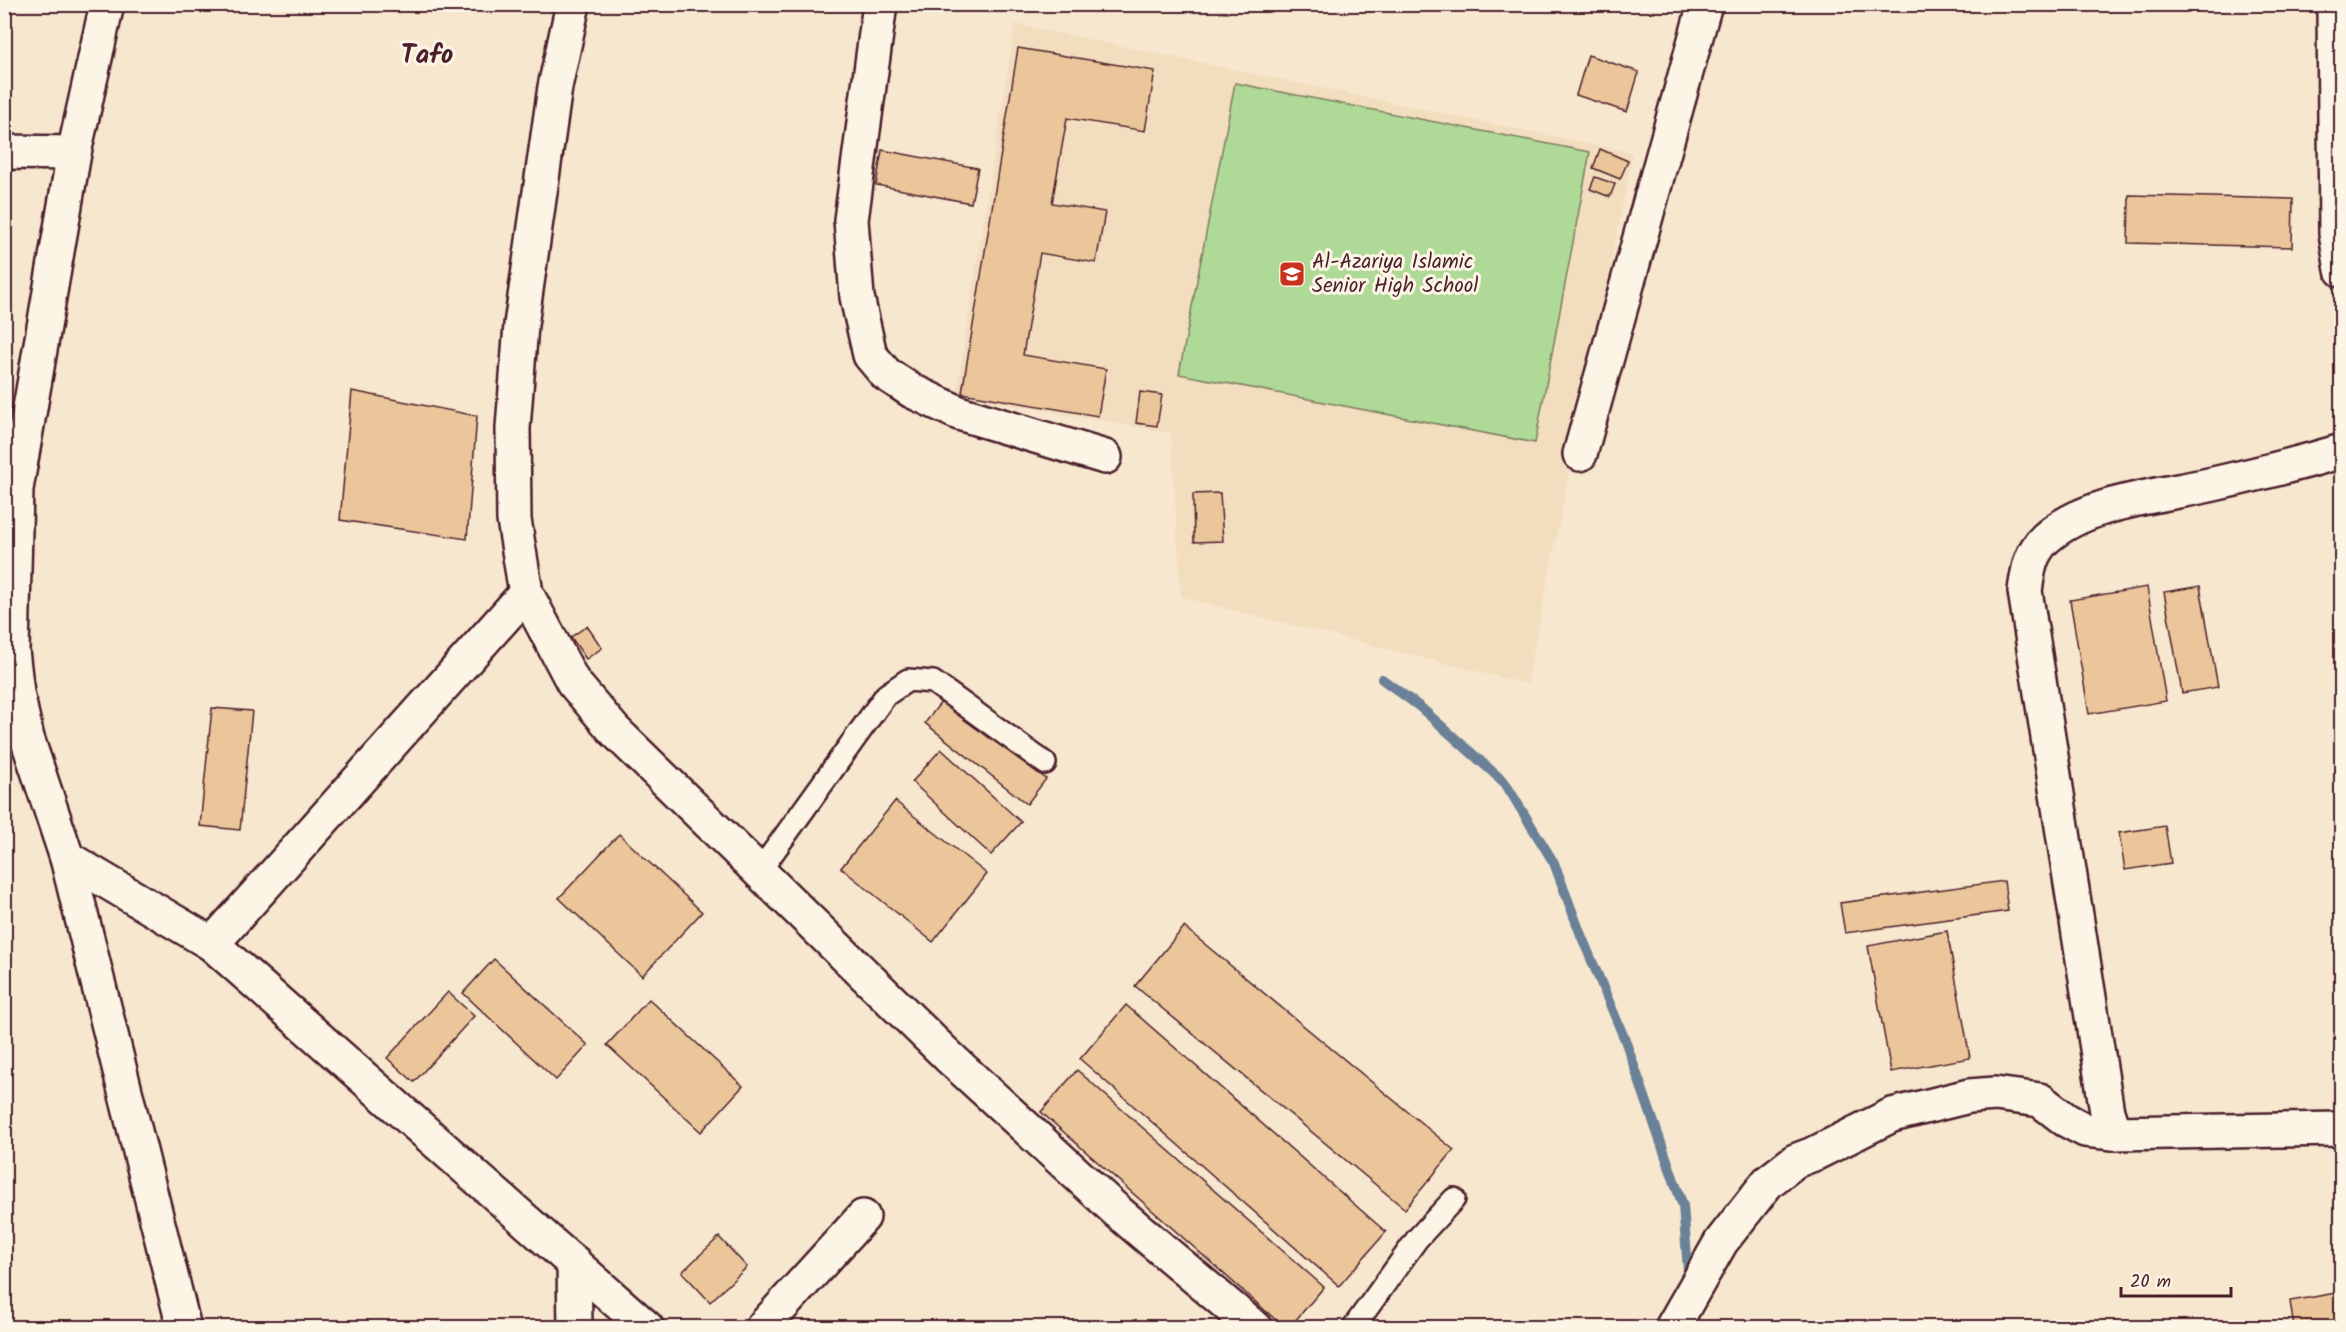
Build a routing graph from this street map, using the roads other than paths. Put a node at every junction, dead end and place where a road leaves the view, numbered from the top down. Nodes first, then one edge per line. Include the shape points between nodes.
1 (107, 4) edge
2 (573, 4) edge
3 (880, 4) edge
4 (1705, 4) edge
5 (2334, 4) edge
6 (4, 152) edge
7 (74, 153) junction
8 (2342, 270) edge
9 (2342, 451) edge
10 (1580, 454) dead end
11 (1105, 457) dead end
12 (10, 489) edge
13 (526, 593) junction
14 (1045, 763) dead end
15 (67, 858) junction
16 (759, 872) junction
17 (212, 944) junction
18 (2342, 1129) edge
19 (2114, 1133) junction
20 (1454, 1199) dead end
21 (863, 1217) dead end
22 (574, 1262) junction
23 (184, 1328) edge
24 (575, 1328) edge
25 (647, 1328) edge
26 (762, 1328) edge
27 (1255, 1328) edge
28 (1353, 1328) edge
29 (1672, 1328) edge

1 - 7 street
2 - 13 street via 555,87 524,303 514,416 514,520
3 - 11 street via 851,220 858,297 870,355 886,374 912,391 959,412
4 - 10 street
5 - 8 street via 2336,233
6 - 7 street
7 - 12 street
9 - 19 street via 2275,470 2100,508 2062,525 2031,557 2025,591 2107,1112
12 - 15 street via 12,651 17,693 27,738
13 - 16 street via 573,682 614,730
13 - 17 street
14 - 16 lane via 933,682 908,680 886,695
15 - 17 street
15 - 23 street
16 - 27 street via 1118,1212
17 - 22 street
18 - 19 street
19 - 29 street via 2085,1130 2040,1100 1995,1094 1969,1096 1892,1115 1794,1161 1768,1182 1721,1242
20 - 28 lane via 1418,1239
21 - 26 street
22 - 24 street
22 - 25 street

